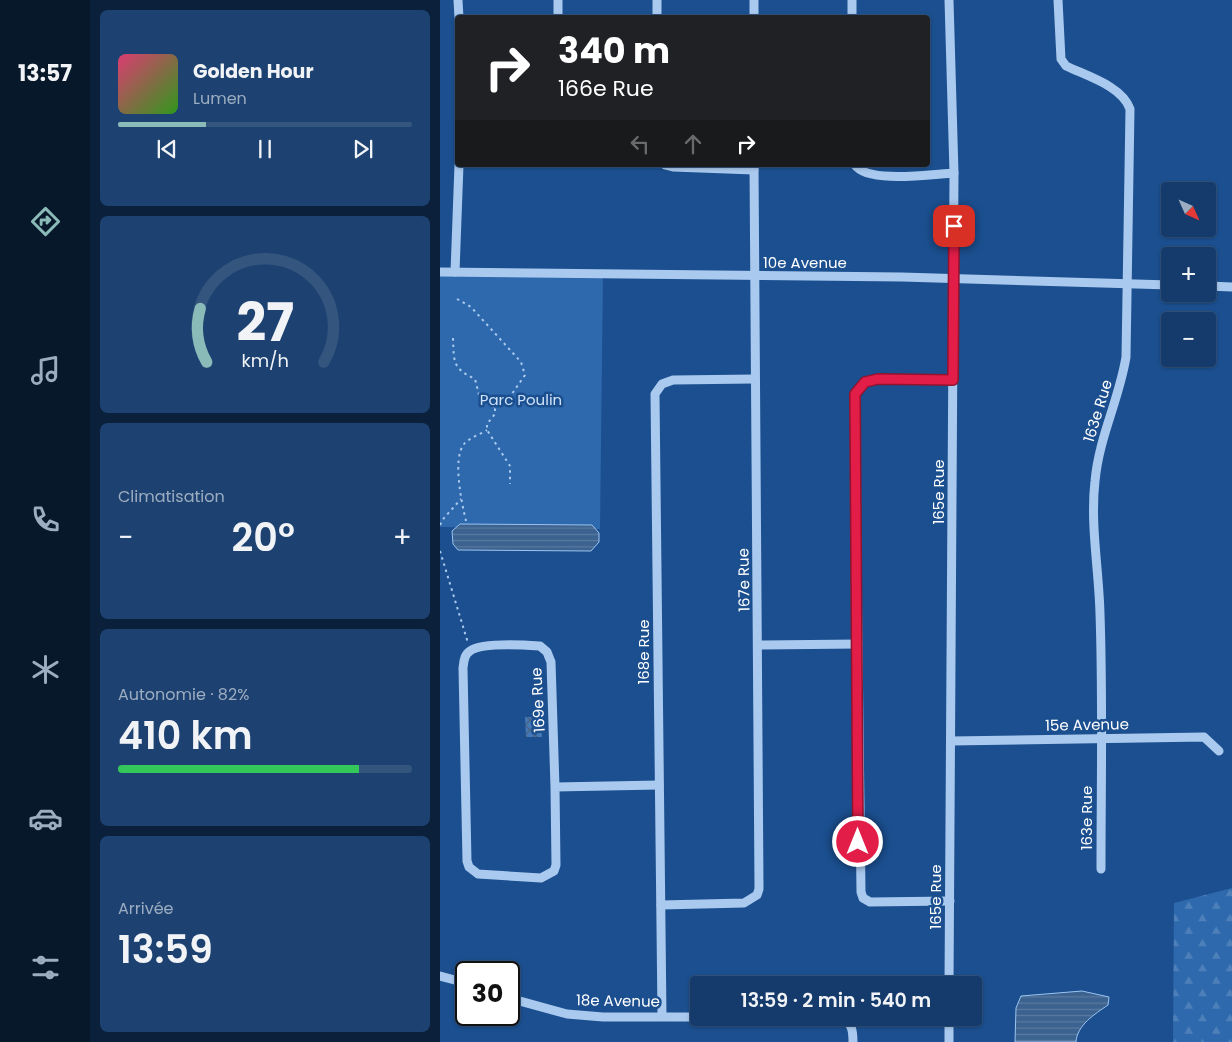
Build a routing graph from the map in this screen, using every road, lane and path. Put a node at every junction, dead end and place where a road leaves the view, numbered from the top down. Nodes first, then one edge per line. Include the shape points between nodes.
1 (458, 0) edge
2 (558, 0) edge
3 (657, 0) edge
4 (754, 0) edge
5 (852, 0) edge
6 (949, 0) edge
7 (1058, 0) edge
8 (458, 15) edge
9 (558, 15) edge
10 (657, 15) edge
11 (754, 15) edge
12 (852, 15) edge
13 (459, 167) edge
14 (673, 167) edge
15 (857, 167) edge
16 (754, 168) edge
17 (954, 173) junction
18 (440, 272) edge
19 (455, 272) junction
20 (754, 276) junction
21 (954, 279) junction
22 (1127, 284) junction
23 (1161, 285) edge
24 (1216, 286) edge
25 (1232, 287) edge
26 (457, 299) dead end
27 (453, 338) dead end
28 (754, 379) junction
29 (953, 380) junction
30 (495, 409) junction
31 (488, 430) junction
32 (510, 484) dead end
33 (461, 499) junction
34 (466, 521) dead end
35 (440, 525) edge
36 (440, 551) edge
37 (858, 644) junction
38 (759, 645) junction
39 (471, 650) junction
40 (1101, 739) junction
41 (951, 741) junction
42 (1219, 751) dead end
43 (659, 784) junction
44 (555, 787) junction
45 (1101, 868) dead end
46 (950, 901) junction
47 (661, 905) junction
48 (440, 976) edge
49 (949, 976) edge
50 (455, 981) edge
51 (520, 1001) edge
52 (662, 1016) junction
53 (690, 1017) edge
54 (851, 1026) edge
55 (949, 1026) edge
56 (853, 1042) edge
57 (949, 1042) edge

1 - 8 street
2 - 9 street
3 - 10 street
4 - 11 street
5 - 12 street
6 - 17 street, 165e Rue
7 - 22 street, 163e Rue via 1061,60 1066,66 1120,93 1130,109
13 - 19 street
14 - 16 street
15 - 17 street via 876,176
16 - 20 street, 167e Rue
17 - 21 street, 165e Rue
18 - 19 street, 10e Avenue
19 - 20 street, 10e Avenue
20 - 21 street, 10e Avenue
20 - 28 street, 167e Rue
21 - 22 street, 10e Avenue
21 - 29 street, 165e Rue
22 - 23 street, 10e Avenue
22 - 40 street, 163e Rue via 1126,357 1120,392 1102,437 1094,483 1100,589
24 - 25 street
26 - 30 path via 471,307 521,362 525,375 507,401
27 - 30 path via 454,363 463,374 476,379 479,395
28 - 38 street, 167e Rue
28 - 43 street, 168e Rue via 672,380 662,384 655,394
29 - 37 street via 878,379 865,382 855,394
29 - 41 street, 165e Rue
30 - 31 path via 487,424
31 - 32 path via 510,466
31 - 33 path via 464,444 458,457
33 - 34 path
33 - 35 path
36 - 39 path
37 - 38 street
37 - 46 street via 860,892 870,902
38 - 47 street, 167e Rue via 760,888 757,895 744,903
39 - 44 street, 169e Rue via 480,646 540,646 547,652 551,662
39 - 44 street, 169e Rue via 464,658 463,668 469,867 478,874 540,878 554,871
40 - 41 street, 15e Avenue
40 - 42 street, 15e Avenue via 1204,737
40 - 45 street, 163e Rue
41 - 46 street, 165e Rue
43 - 44 street
43 - 47 street, 168e Rue
46 - 49 street, 165e Rue
47 - 52 street, 168e Rue
48 - 50 street
51 - 52 street, 18e Avenue via 567,1014 603,1018
52 - 53 street, 18e Avenue
54 - 56 street
55 - 57 street

